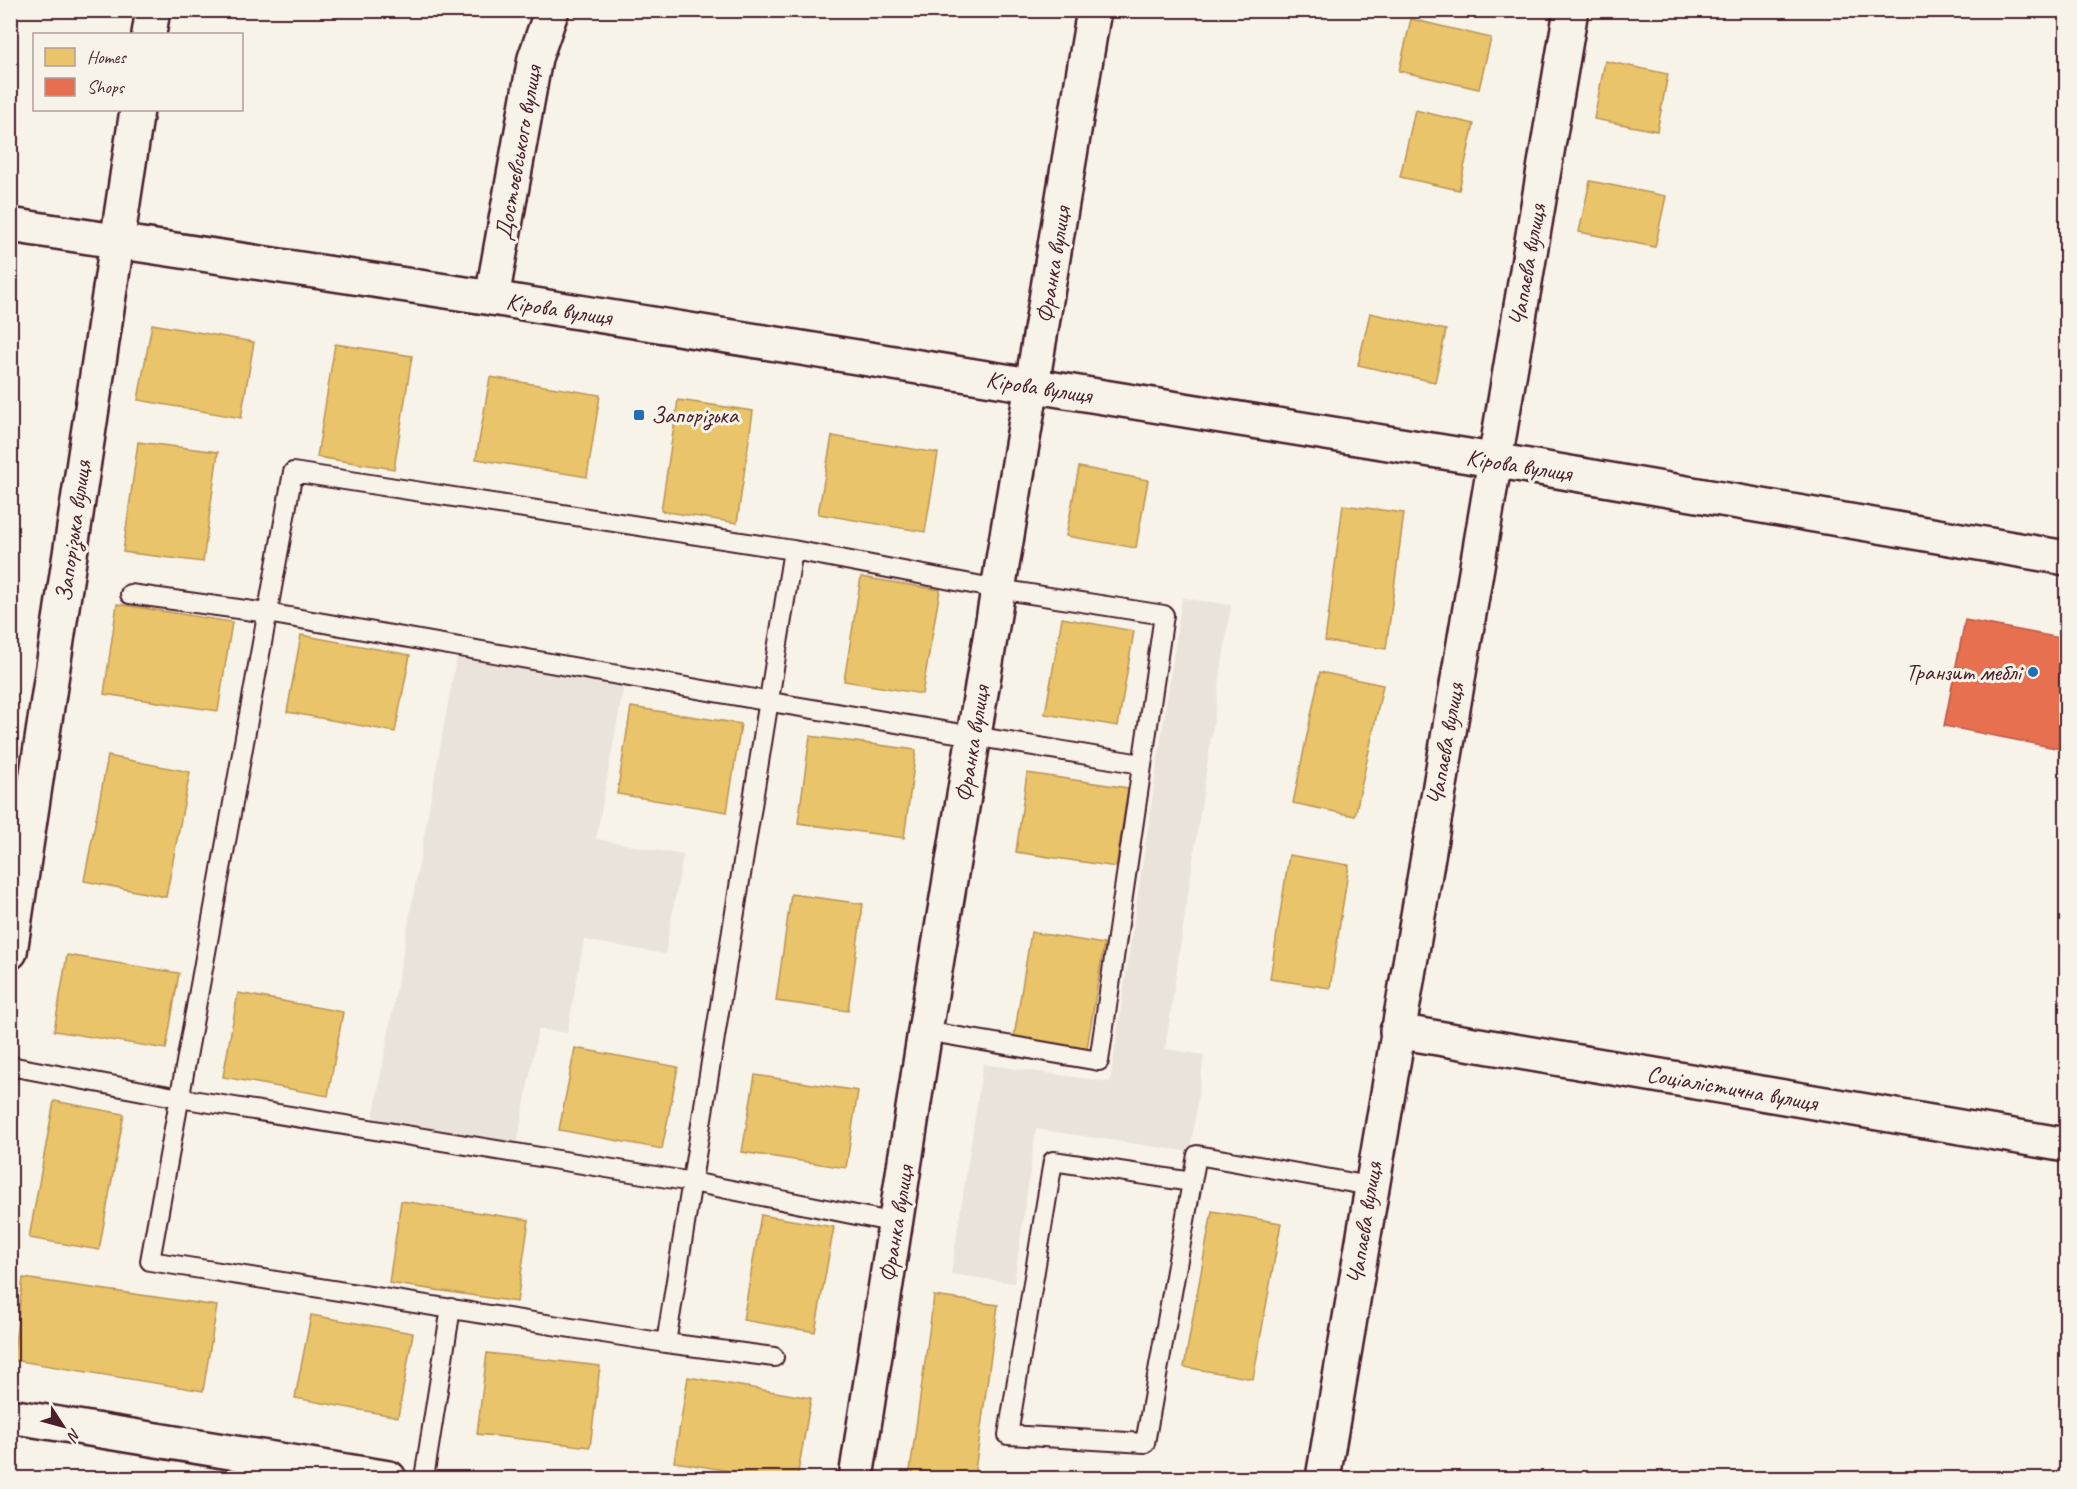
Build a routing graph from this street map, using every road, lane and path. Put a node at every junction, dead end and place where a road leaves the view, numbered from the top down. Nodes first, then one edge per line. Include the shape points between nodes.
1 (153, 10) edge
2 (552, 10) edge
3 (1094, 10) edge
4 (1571, 10) edge
5 (149, 33) edge
6 (138, 111) edge
7 (10, 225) edge
8 (116, 242) junction
9 (492, 298) junction
10 (1033, 386) junction
11 (1493, 460) junction
12 (793, 550) junction
13 (2067, 558) edge
14 (998, 589) junction
15 (130, 594) dead end
16 (267, 613) junction
17 (771, 702) junction
18 (973, 736) junction
19 (1142, 764) junction
20 (10, 952) edge
21 (925, 1031) junction
22 (1397, 1031) junction
23 (10, 1066) edge
24 (180, 1098) junction
25 (2067, 1145) edge
26 (692, 1182) junction
27 (1192, 1182) junction
28 (1370, 1186) junction
29 (896, 1223) junction
30 (451, 1308) junction
31 (666, 1343) junction
32 (774, 1357) dead end
33 (10, 1416) edge
34 (389, 1479) edge
35 (424, 1479) edge
36 (856, 1479) edge
37 (1323, 1479) edge

1 - 5 street
2 - 9 street, Достоєвського вулиця via 535,58
3 - 10 street, Франка вулиця
4 - 11 street, Чапаєва вулиця
6 - 8 street, Запорізька вулиця
7 - 8 street, Кірова вулиця
8 - 9 street, Кірова вулиця
8 - 20 street, Запорізька вулиця
9 - 10 street, Кірова вулиця
10 - 11 street, Кірова вулиця
10 - 14 street, Франка вулиця
11 - 13 street, Кірова вулиця
11 - 22 street, Чапаєва вулиця
12 - 14 lane
12 - 16 lane via 293,472
12 - 17 lane
14 - 18 street, Франка вулиця
14 - 19 lane via 1164,615
15 - 16 lane
16 - 17 lane
16 - 24 lane
17 - 18 lane
17 - 26 lane
18 - 19 lane
18 - 21 street, Франка вулиця
19 - 21 lane via 1099,1061
21 - 29 street, Франка вулиця
22 - 25 street, Соціалістична вулиця
22 - 28 street, Чапаєва вулиця
23 - 24 lane
24 - 26 lane
24 - 30 lane via 150,1261
26 - 29 lane
26 - 31 lane
27 - 27 lane via 1145,1443 1008,1435 1053,1161
27 - 28 lane via 1197,1155
28 - 37 street, Чапаєва вулиця
29 - 36 street, Франка вулиця
30 - 31 lane
30 - 35 lane
31 - 32 lane
33 - 34 street

